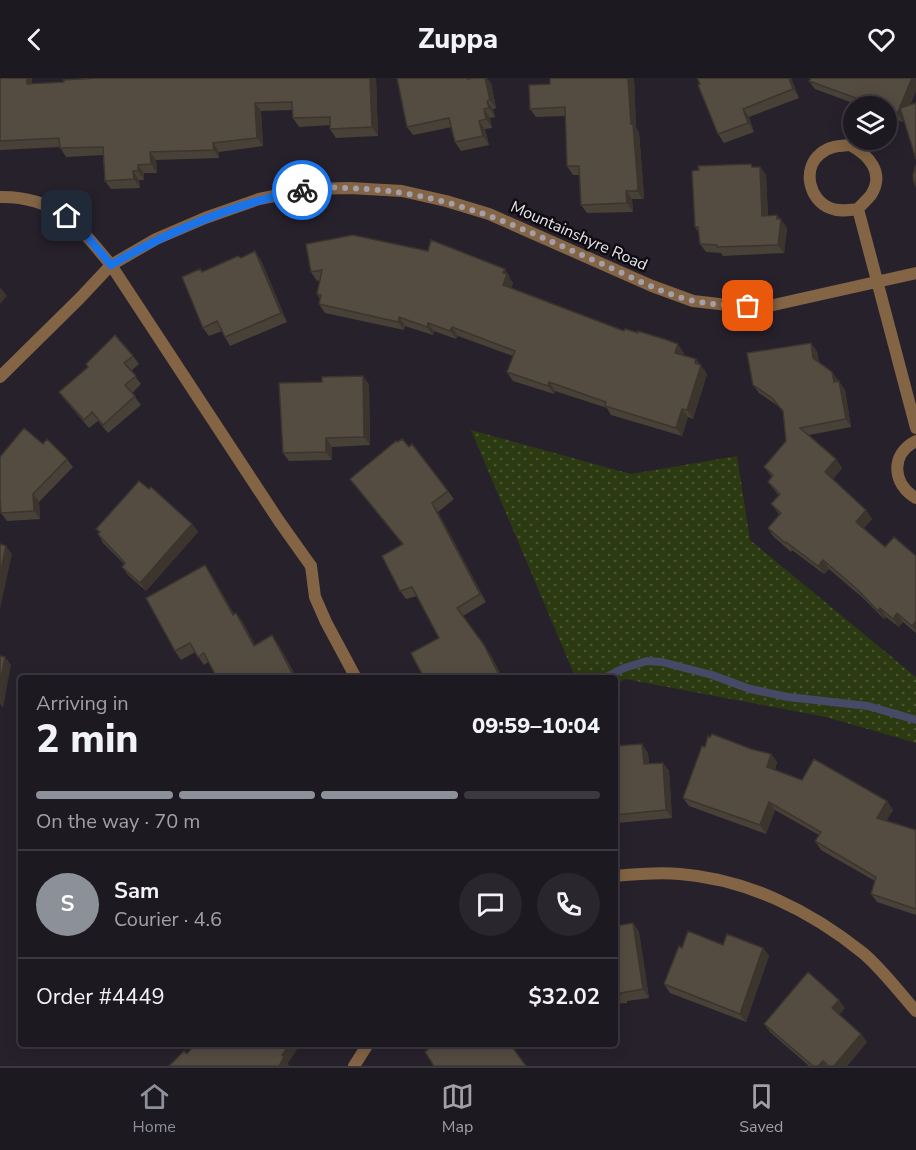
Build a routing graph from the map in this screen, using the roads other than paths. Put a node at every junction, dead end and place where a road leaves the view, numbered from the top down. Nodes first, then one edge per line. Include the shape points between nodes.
1 (0, 197) edge
2 (858, 209) junction
3 (111, 265) junction
4 (916, 273) edge
5 (878, 283) junction
6 (0, 377) edge
7 (916, 428) edge
8 (916, 441) edge
9 (916, 498) edge
10 (354, 675) edge
11 (618, 876) edge
12 (916, 1011) edge
13 (366, 1047) edge
14 (354, 1066) edge

1 - 3 street via 30,200 67,216
2 - 2 street via 874,189 871,161 850,145 834,146 819,154 810,182 820,202 842,211
2 - 5 street
3 - 5 street, Mountainshyre Road via 166,235 259,199 309,189 350,188 402,191 489,214 693,301 769,306
3 - 6 street, Mountainshyre Road
3 - 10 street via 310,566 315,597
4 - 5 street, Mountainshyre Road
5 - 7 street
8 - 9 street via 903,451 897,468 901,485
11 - 12 street via 679,874 768,895 817,920 865,955
13 - 14 street

